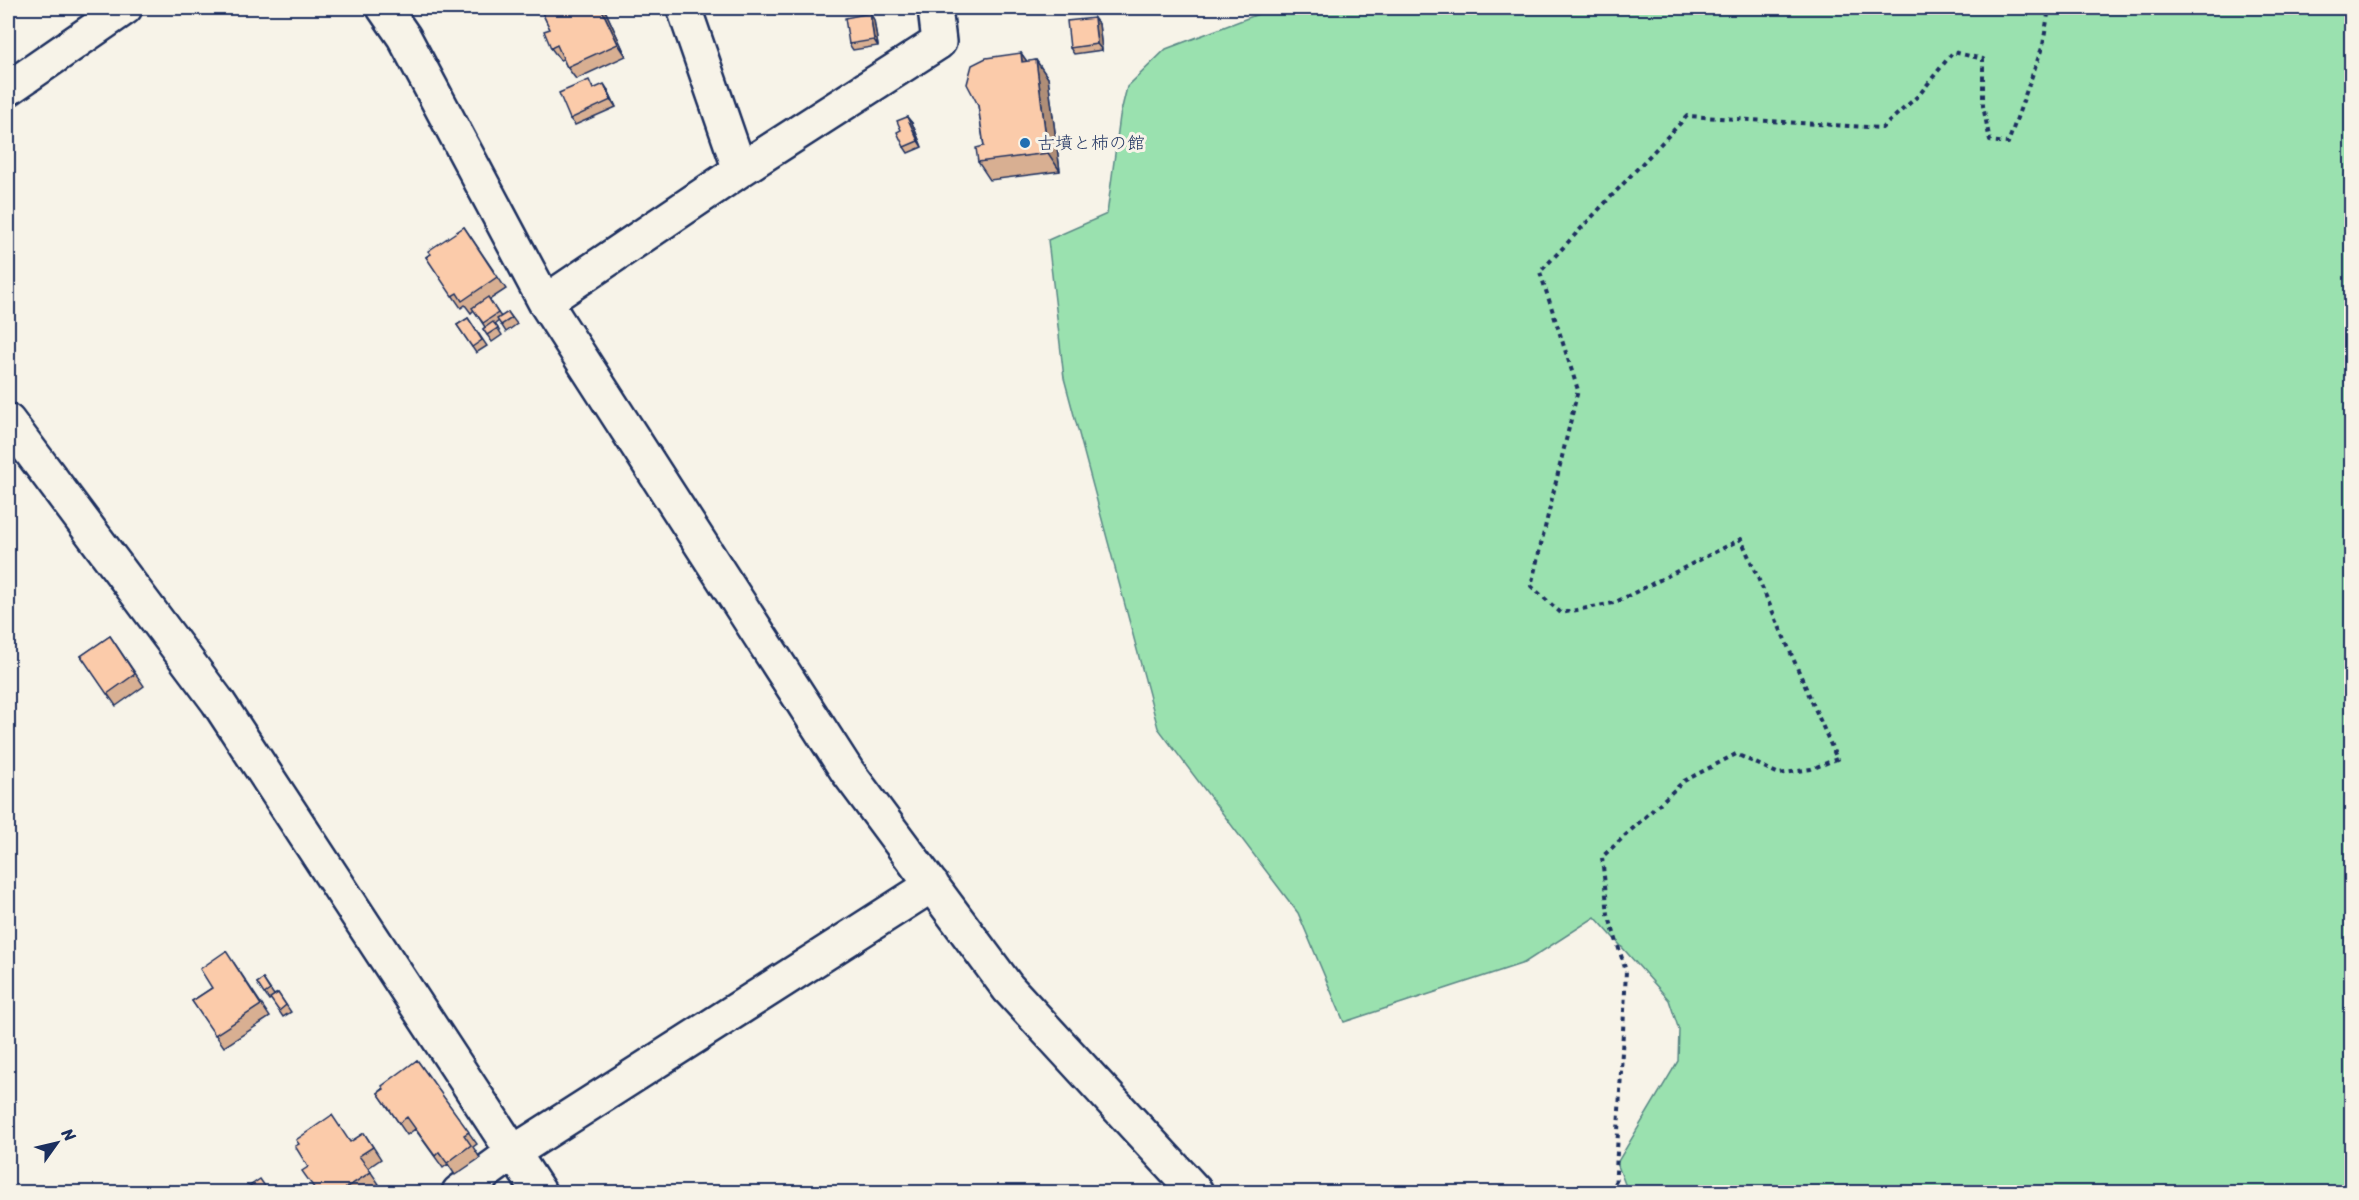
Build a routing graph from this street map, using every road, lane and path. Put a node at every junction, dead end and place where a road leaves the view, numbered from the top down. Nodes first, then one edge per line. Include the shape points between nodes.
1 (125, 8) edge
2 (384, 8) edge
3 (684, 8) edge
4 (935, 8) edge
5 (2049, 8) edge
6 (8, 89) edge
7 (740, 170) junction
8 (545, 302) junction
9 (8, 421) edge
10 (932, 885) junction
11 (511, 1154) junction
12 (459, 1192) edge
13 (539, 1192) edge
14 (1196, 1192) edge
15 (1615, 1192) edge

1 - 6 street
2 - 8 street via 404,37
3 - 7 street
4 - 7 street via 939,42
5 - 15 path via 2043,45 2008,143 1990,141 1983,106 1983,59 1953,52 1919,95 1882,128 1687,116 1540,272 1578,390 1531,586 1562,613 1614,603 1741,539 1837,759 1811,769 1779,774 1736,754 1684,781 1602,857 1608,914 1626,971
7 - 8 street
8 - 10 street via 847,771
9 - 11 street via 218,702
10 - 11 street
10 - 14 street via 1008,988
11 - 12 street
11 - 13 street

